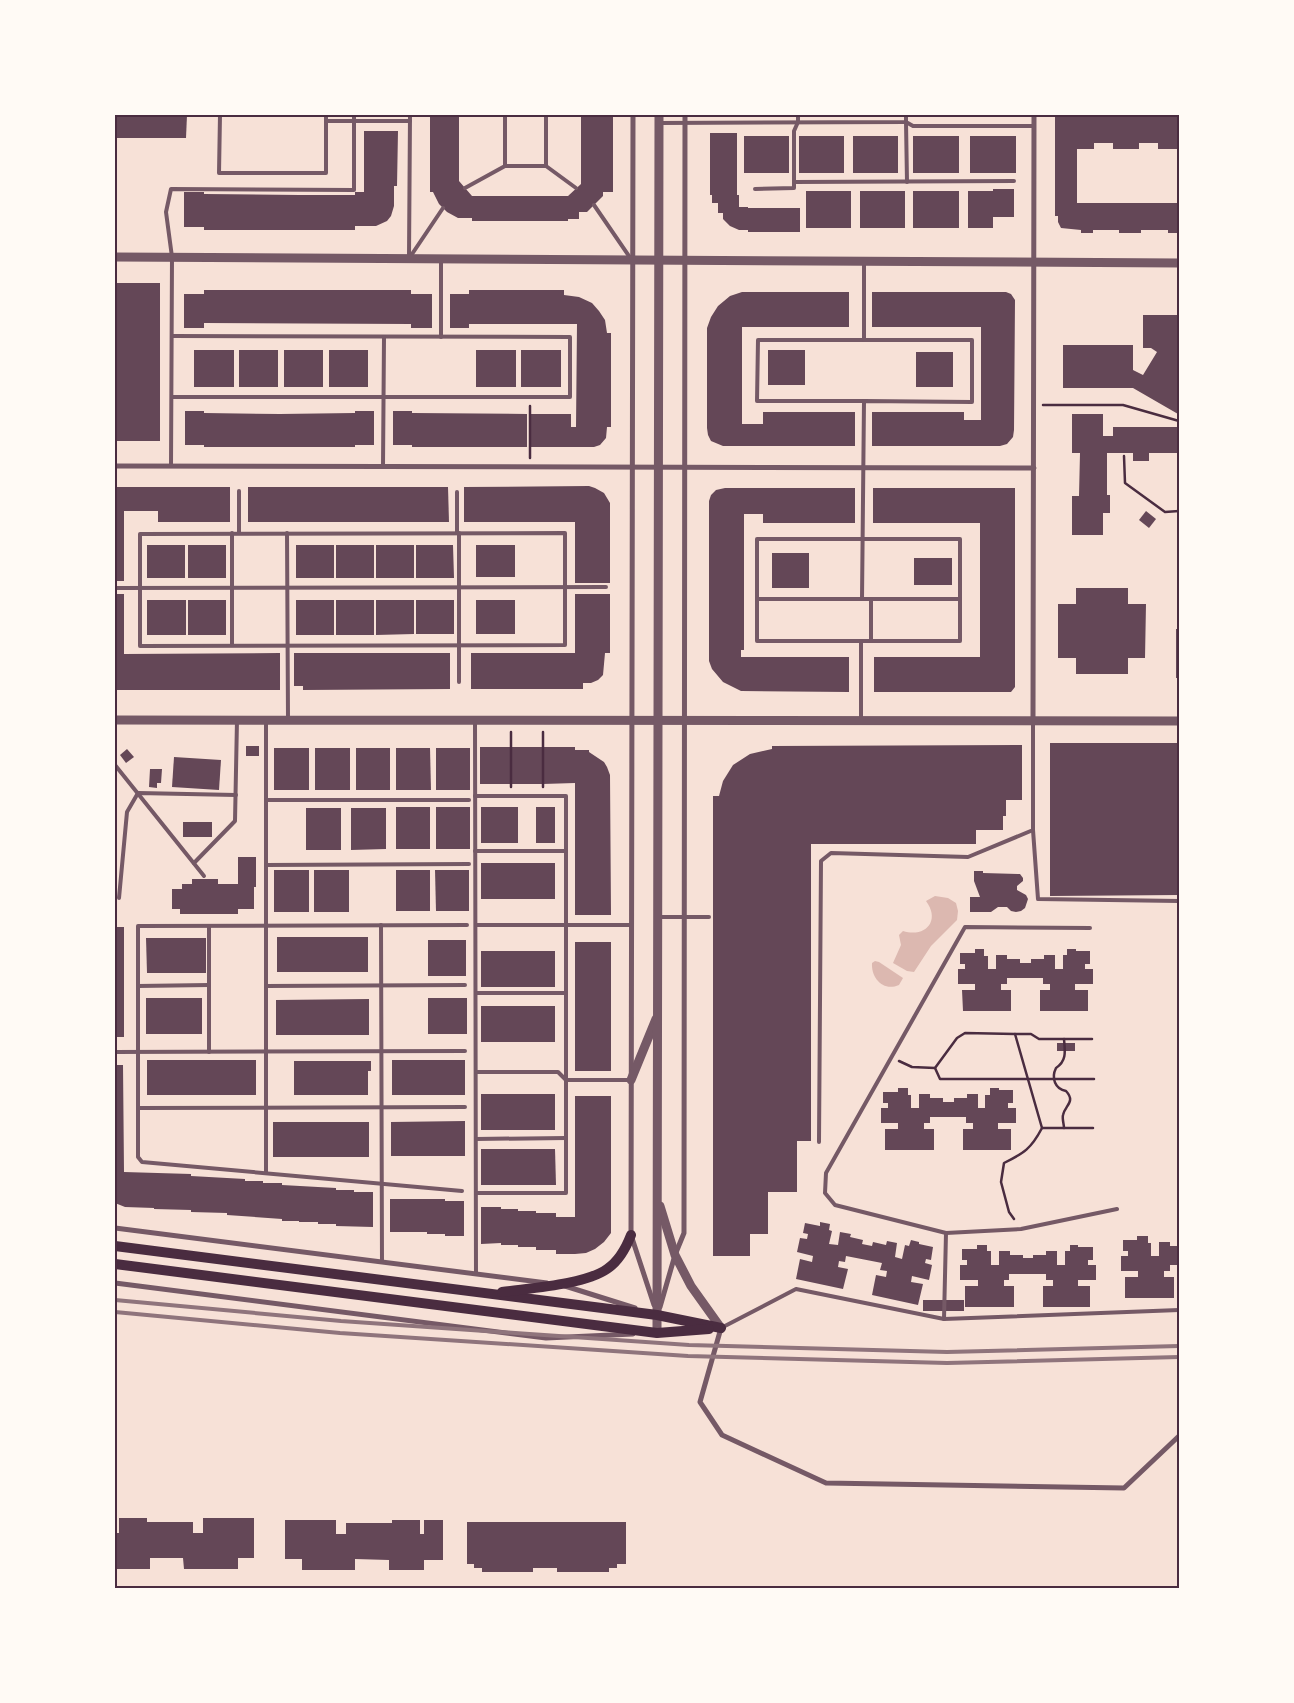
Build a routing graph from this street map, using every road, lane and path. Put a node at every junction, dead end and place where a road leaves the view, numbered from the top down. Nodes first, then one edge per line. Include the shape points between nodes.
1 (220, 115) edge
2 (326, 115) edge
3 (354, 115) edge
4 (410, 115) edge
5 (506, 115) edge
6 (546, 115) edge
7 (633, 115) edge
8 (685, 115) edge
9 (798, 115) edge
10 (906, 115) edge
11 (1034, 115) edge
12 (659, 119) edge
13 (326, 121) junction
14 (354, 121) junction
15 (410, 121) junction
16 (798, 122) junction
17 (906, 122) junction
18 (685, 123) junction
19 (1034, 126) junction
20 (505, 166) junction
21 (546, 166) junction
22 (1014, 181) dead end
23 (794, 182) junction
24 (907, 182) junction
25 (465, 188) dead end
26 (576, 188) dead end
27 (755, 188) dead end
28 (594, 205) dead end
29 (443, 208) dead end
30 (115, 257) edge
31 (172, 257) junction
32 (409, 259) junction
33 (441, 259) junction
34 (632, 260) junction
35 (659, 260) junction
36 (685, 260) junction
37 (864, 262) junction
38 (1034, 262) junction
39 (1179, 263) edge
40 (172, 336) junction
41 (384, 336) junction
42 (441, 336) junction
43 (864, 340) junction
44 (172, 397) junction
45 (384, 398) junction
46 (530, 398) junction
47 (864, 402) junction
48 (1034, 405) junction
49 (1179, 421) edge
50 (1124, 456) dead end
51 (115, 466) edge
52 (171, 466) junction
53 (384, 466) junction
54 (530, 467) junction
55 (632, 467) junction
56 (658, 467) junction
57 (685, 467) junction
58 (864, 467) junction
59 (1034, 468) junction
60 (239, 491) dead end
61 (457, 492) dead end
62 (1179, 511) edge
63 (232, 533) junction
64 (239, 533) junction
65 (287, 533) junction
66 (458, 533) junction
67 (862, 539) junction
68 (565, 587) junction
69 (606, 587) dead end
70 (115, 588) edge
71 (140, 588) junction
72 (232, 588) junction
73 (287, 588) junction
74 (460, 588) junction
75 (757, 599) junction
76 (862, 599) junction
77 (871, 599) junction
78 (960, 599) junction
79 (861, 641) junction
80 (871, 641) junction
81 (232, 645) junction
82 (288, 645) junction
83 (460, 645) junction
84 (460, 682) dead end
85 (115, 720) edge
86 (237, 720) junction
87 (266, 720) junction
88 (288, 720) junction
89 (476, 721) junction
90 (510, 721) junction
91 (543, 721) junction
92 (632, 721) junction
93 (658, 721) junction
94 (684, 721) junction
95 (861, 721) junction
96 (1033, 721) junction
97 (1179, 721) edge
98 (115, 765) edge
99 (138, 793) junction
100 (236, 795) junction
101 (476, 796) junction
102 (510, 796) junction
103 (543, 796) junction
104 (266, 800) junction
105 (469, 800) dead end
106 (1033, 830) junction
107 (476, 851) junction
108 (566, 851) junction
109 (194, 863) junction
110 (469, 864) dead end
111 (266, 865) junction
112 (204, 876) dead end
113 (119, 898) dead end
114 (1179, 901) edge
115 (658, 917) junction
116 (684, 917) junction
117 (709, 917) dead end
118 (381, 925) junction
119 (467, 925) dead end
120 (476, 925) junction
121 (566, 925) junction
122 (632, 925) junction
123 (209, 926) junction
124 (266, 926) junction
125 (1090, 928) dead end
126 (209, 985) junction
127 (465, 985) dead end
128 (138, 986) junction
129 (266, 986) junction
130 (381, 986) junction
131 (476, 993) junction
132 (566, 993) junction
133 (658, 1014) junction
134 (1015, 1034) junction
135 (1064, 1038) junction
136 (1092, 1038) dead end
137 (465, 1051) dead end
138 (115, 1052) edge
139 (138, 1052) junction
140 (209, 1052) junction
141 (266, 1052) junction
142 (381, 1052) junction
143 (892, 1057) junction
144 (935, 1068) junction
145 (476, 1072) junction
146 (1028, 1078) junction
147 (1053, 1078) junction
148 (1094, 1078) dead end
149 (566, 1080) junction
150 (632, 1080) junction
151 (465, 1107) dead end
152 (138, 1108) junction
153 (266, 1108) junction
154 (381, 1108) junction
155 (1042, 1128) junction
156 (1064, 1128) junction
157 (1093, 1128) dead end
158 (566, 1138) junction
159 (476, 1139) junction
160 (819, 1142) dead end
161 (266, 1173) junction
162 (382, 1184) junction
163 (462, 1191) dead end
164 (476, 1193) junction
165 (658, 1197) junction
166 (1117, 1209) dead end
167 (115, 1228) edge
168 (1021, 1229) junction
169 (946, 1233) junction
170 (631, 1235) junction
171 (115, 1246) edge
172 (676, 1254) junction
173 (382, 1262) junction
174 (115, 1264) edge
175 (476, 1274) junction
176 (115, 1283) edge
177 (560, 1284) junction
178 (486, 1294) junction
179 (1179, 1310) edge
180 (657, 1315) junction
181 (944, 1320) junction
182 (721, 1328) junction
183 (657, 1333) junction
184 (1179, 1436) edge

1 - 13 lane via 219,173 326,173
2 - 13 lane
3 - 14 lane
4 - 15 lane
5 - 20 lane
6 - 21 lane
7 - 34 street
8 - 18 street
9 - 16 lane
10 - 17 lane
11 - 19 street
12 - 18 lane
12 - 35 street
13 - 14 lane
14 - 15 lane
14 - 31 lane via 354,190 171,188 166,212
15 - 32 lane
16 - 17 lane
16 - 18 lane
16 - 23 lane via 794,131
17 - 19 lane via 913,126
17 - 24 lane
18 - 36 street
19 - 38 street
20 - 21 lane
20 - 25 lane
21 - 26 lane
22 - 24 lane
23 - 24 lane
23 - 27 lane via 794,188
28 - 34 lane
29 - 32 lane
30 - 31 street
31 - 32 street
31 - 40 lane
32 - 33 street
33 - 34 street
33 - 42 lane
34 - 35 street
34 - 55 street
35 - 36 street
35 - 56 street
36 - 37 street
36 - 57 street
37 - 38 street
37 - 43 lane
38 - 39 street
38 - 48 street
40 - 41 lane
40 - 44 lane
41 - 42 lane
41 - 45 lane
42 - 46 lane via 570,336 570,398
43 - 47 lane via 758,340 757,393 757,402
43 - 47 lane via 972,340 972,402
44 - 45 lane
44 - 52 lane
45 - 46 lane
45 - 53 lane
46 - 54 path
47 - 58 lane
48 - 49 path via 1123,405
48 - 59 street
50 - 62 path via 1125,483 1165,512
51 - 52 street
52 - 53 street
53 - 54 street
54 - 55 street
55 - 56 street
55 - 92 street
56 - 57 street
56 - 93 street
57 - 58 street
57 - 94 street
58 - 59 street
58 - 67 lane
59 - 96 street
60 - 64 lane
61 - 66 lane
63 - 64 lane
63 - 71 lane via 140,534
63 - 72 lane
64 - 65 lane
65 - 66 lane
65 - 73 lane
66 - 68 lane via 565,533
66 - 74 lane
67 - 75 lane via 757,539
67 - 76 lane
67 - 78 lane via 960,539
68 - 69 lane
68 - 74 lane
68 - 83 lane via 565,645
70 - 71 lane
71 - 72 lane
71 - 81 lane via 140,646
72 - 73 lane
72 - 81 lane
73 - 74 lane
73 - 82 lane
74 - 83 lane
75 - 76 lane
75 - 79 lane via 757,641
76 - 77 lane
77 - 78 lane
77 - 80 lane
78 - 80 lane via 960,641
79 - 80 lane
79 - 95 lane
81 - 82 lane
82 - 83 lane
82 - 88 lane
83 - 84 lane
85 - 86 street
86 - 87 street
86 - 100 lane
87 - 88 street
87 - 104 lane
88 - 89 street
89 - 90 street
89 - 101 lane
90 - 91 street
90 - 102 path
91 - 92 street
91 - 103 path
92 - 93 street
92 - 122 street
93 - 94 street
93 - 115 street
94 - 95 street
94 - 116 street
95 - 96 street
96 - 97 street
96 - 106 lane
98 - 99 lane
99 - 100 lane
99 - 109 lane
99 - 113 lane via 127,812
100 - 109 lane via 235,820
101 - 102 lane
101 - 107 lane
102 - 103 lane
103 - 108 lane via 566,796
104 - 105 lane
104 - 111 lane
106 - 114 lane via 1038,899
106 - 160 lane via 968,856 831,853 821,861
107 - 108 lane
107 - 120 lane
108 - 121 lane
109 - 112 lane
110 - 111 lane
111 - 124 lane
115 - 116 lane
115 - 133 street
116 - 117 lane
116 - 172 street via 684,1233
118 - 119 lane
118 - 124 lane
118 - 130 lane
120 - 121 lane
120 - 131 lane
121 - 122 lane
121 - 132 lane
122 - 150 street
123 - 124 lane
123 - 126 lane
123 - 128 lane via 138,926
124 - 129 lane
125 - 143 lane via 965,927
126 - 128 lane
126 - 140 lane
127 - 130 lane
128 - 139 lane
129 - 130 lane
129 - 141 lane
130 - 142 lane
131 - 132 lane
131 - 145 lane
132 - 149 lane
133 - 150 street
133 - 165 street
134 - 135 path
134 - 144 path via 965,1033 957,1038
134 - 146 path
135 - 136 path
135 - 147 path via 1064,1062 1056,1068
137 - 142 lane
138 - 139 lane
139 - 140 lane
139 - 152 lane
140 - 141 lane
141 - 142 lane
141 - 153 lane
142 - 154 lane
143 - 144 path via 912,1068
143 - 169 lane via 826,1173 825,1193 835,1205
144 - 146 path via 940,1078
145 - 149 lane via 558,1072
145 - 159 lane
146 - 147 path
146 - 155 path
147 - 148 path
147 - 156 path via 1057,1087 1070,1097 1070,1104 1064,1112
149 - 150 lane
149 - 158 lane
150 - 170 street
151 - 154 lane
152 - 153 lane
152 - 161 lane via 138,1157 142,1162
153 - 154 lane
153 - 161 lane
154 - 162 lane
155 - 156 path
155 - 168 path via 1025,1152 1004,1163 1001,1182 1009,1212
156 - 157 path
158 - 159 lane
158 - 164 lane via 566,1193
159 - 164 lane
161 - 162 lane
162 - 163 lane
162 - 173 lane
164 - 175 lane
165 - 172 street
165 - 180 street
166 - 168 lane
167 - 173 street
168 - 169 lane
169 - 181 lane
170 - 177 main road via 625,1251 607,1269
170 - 180 street
171 - 178 main road
172 - 180 street
172 - 182 street via 692,1286
173 - 175 street
174 - 183 main road
175 - 177 street
176 - 183 street via 546,1338
177 - 178 main road
177 - 180 street
178 - 180 main road
179 - 181 lane
180 - 182 main road
180 - 183 street
181 - 182 lane via 796,1290
182 - 183 main road
182 - 184 street via 700,1402 711,1419 722,1435 826,1483 1124,1488

